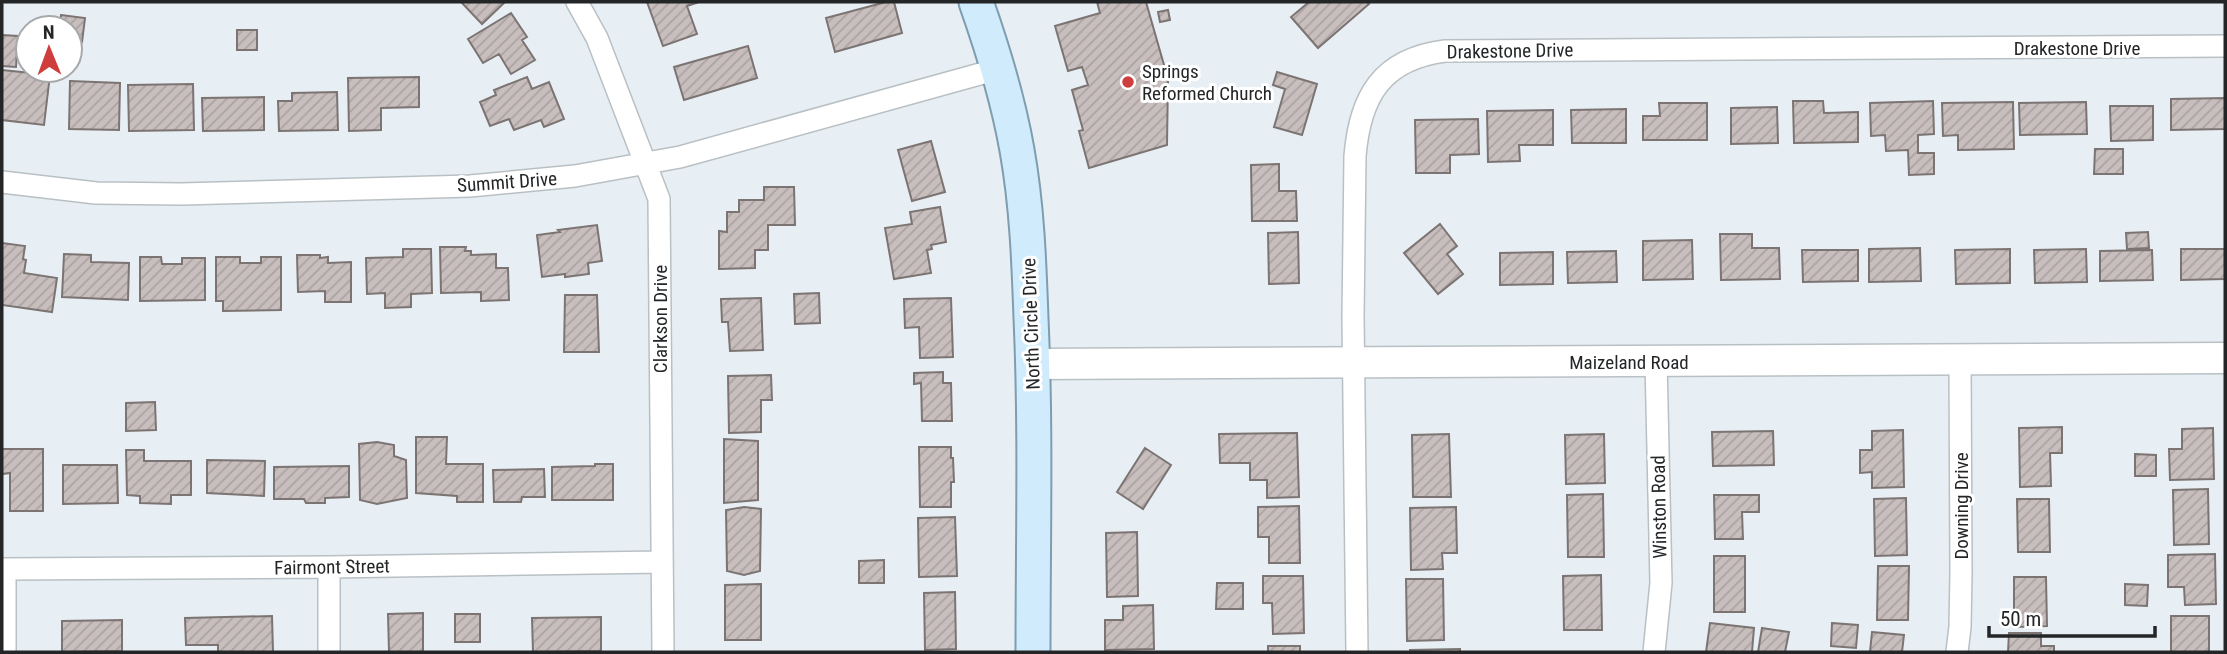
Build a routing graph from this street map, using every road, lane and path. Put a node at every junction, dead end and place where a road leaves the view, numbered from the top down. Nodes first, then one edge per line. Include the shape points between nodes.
1 (577, 2) edge
2 (976, 2) edge
3 (2225, 46) edge
4 (998, 69) junction
5 (645, 164) junction
6 (2, 182) edge
7 (2225, 358) edge
8 (1960, 359) junction
9 (1656, 361) junction
10 (1033, 364) junction
11 (1353, 364) junction
12 (662, 562) junction
13 (329, 567) junction
14 (3, 569) edge
15 (5, 652) edge
16 (329, 652) edge
17 (663, 652) edge
18 (1033, 652) edge
19 (1357, 652) edge
20 (1654, 652) edge
21 (1957, 652) edge

1 - 5 street, Clarkson Drive via 597,38
2 - 4 main road, North Circle Drive
3 - 11 street, Drakestone Drive via 1426,54 1407,62 1374,89 1357,131
4 - 5 street, Summit Drive
4 - 10 main road, North Circle Drive via 1023,191
5 - 6 street, Summit Drive via 520,183 209,194 96,193
5 - 12 street, Clarkson Drive via 659,198
7 - 8 main road, Maizeland Road
8 - 9 main road, Maizeland Road
8 - 21 street, Downing Drive
9 - 11 main road, Maizeland Road
9 - 20 street, Winston Road via 1661,583
10 - 11 main road, Maizeland Road
10 - 18 main road, North Circle Drive
11 - 19 street, Drakestone Drive
12 - 13 street, Fairmont Street
12 - 17 street, Clarkson Drive
13 - 14 street, Fairmont Street
13 - 16 street
14 - 15 street

